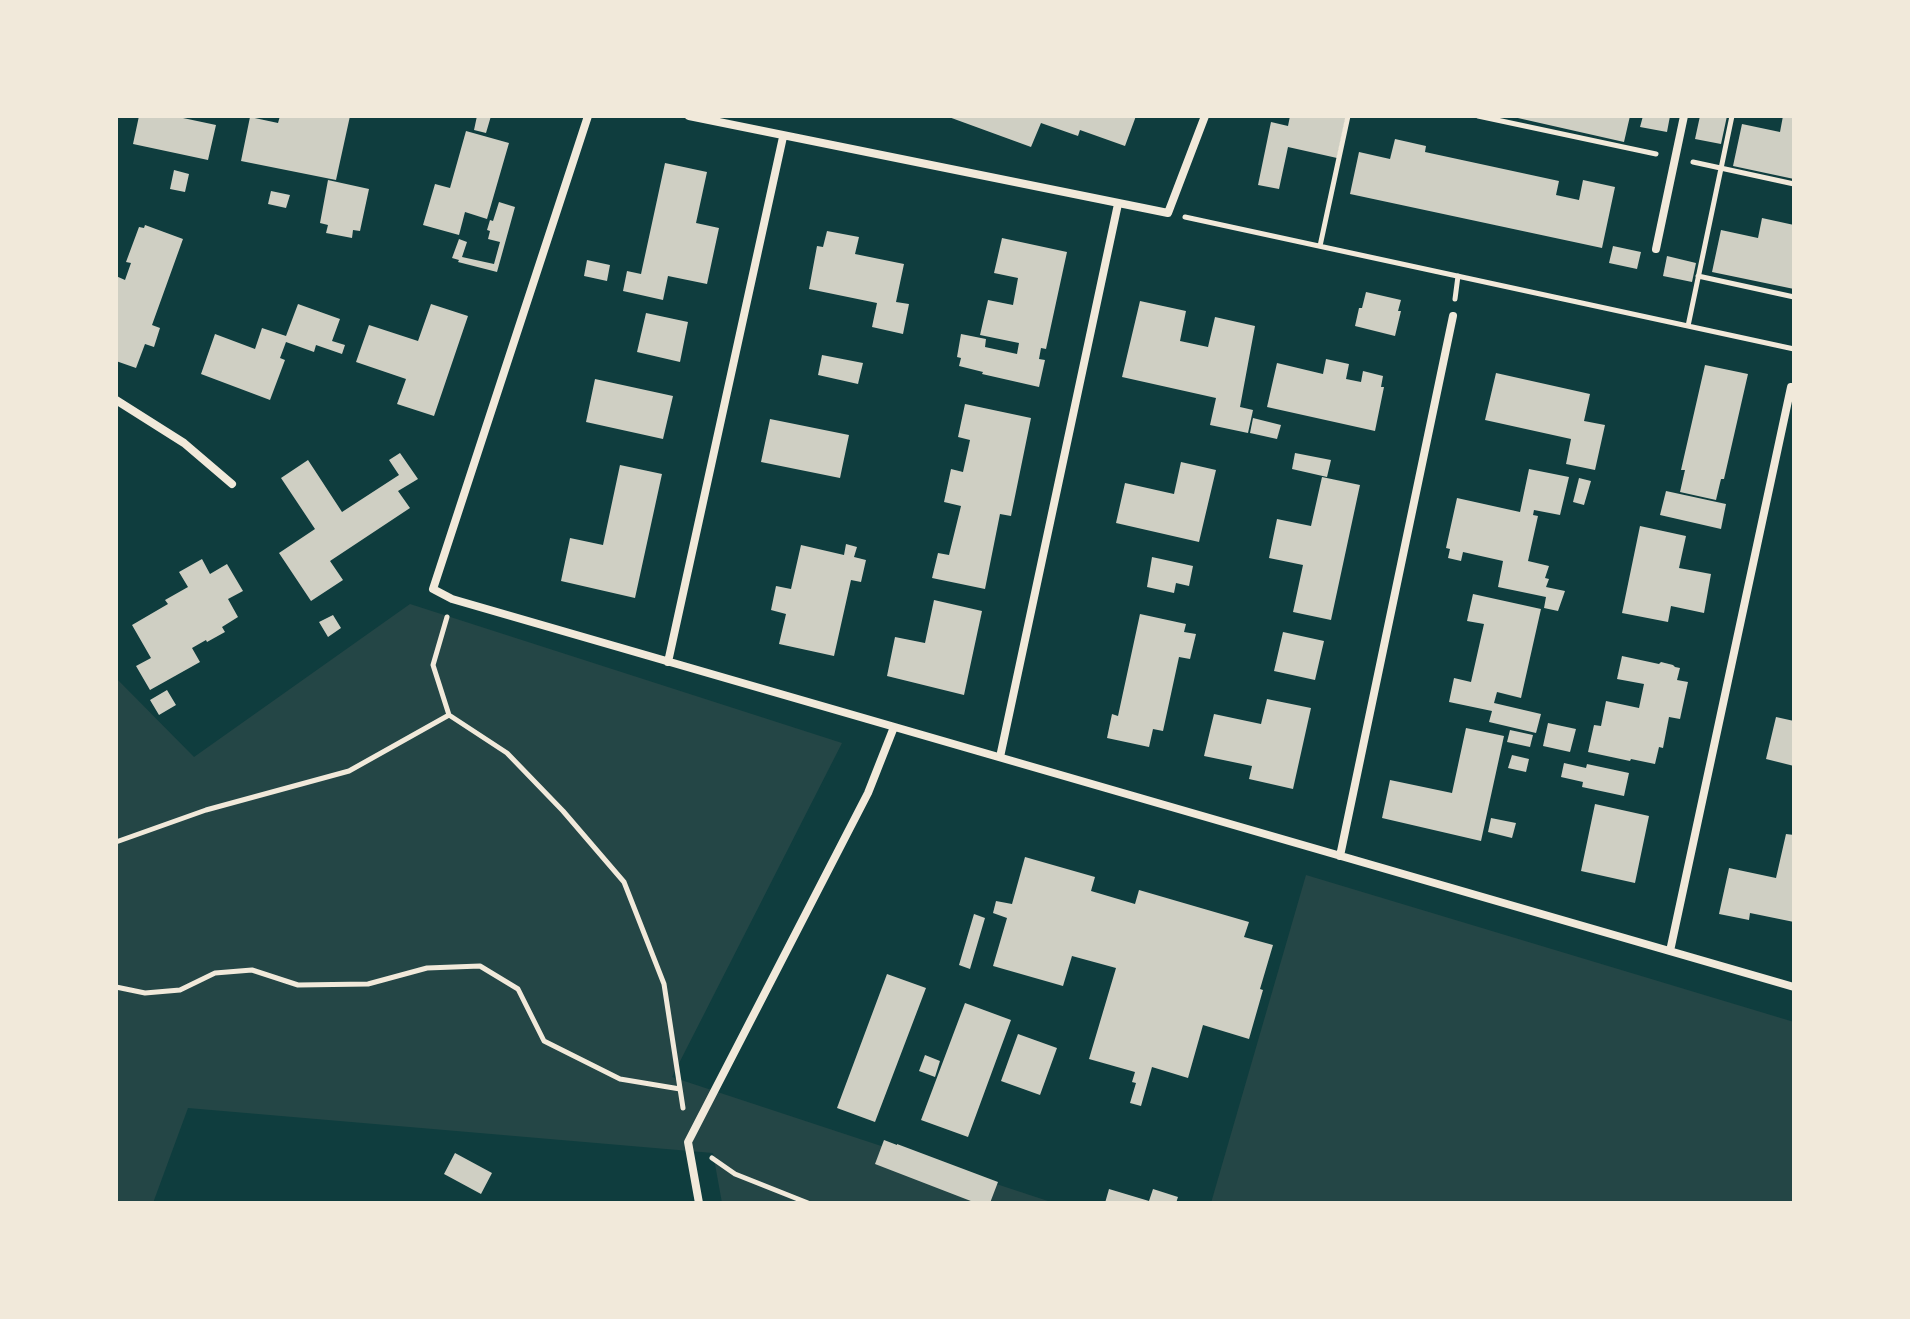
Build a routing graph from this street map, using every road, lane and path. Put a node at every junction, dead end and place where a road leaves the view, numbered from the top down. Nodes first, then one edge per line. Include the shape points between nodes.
1 (588, 116) edge
2 (689, 116) edge
3 (1205, 116) edge
4 (1348, 116) edge
5 (1478, 116) edge
6 (1684, 116) edge
7 (1732, 116) edge
8 (783, 137) junction
9 (1675, 158) junction
10 (1721, 169) junction
11 (1794, 184) edge
12 (1118, 204) junction
13 (1168, 213) junction
14 (1320, 246) junction
15 (1656, 249) dead end
16 (1698, 276) junction
17 (1794, 297) edge
18 (1453, 316) dead end
19 (1688, 326) junction
20 (1794, 349) edge
21 (1791, 387) dead end
22 (116, 400) edge
23 (232, 484) dead end
24 (452, 599) junction
25 (668, 662) junction
26 (449, 715) junction
27 (894, 727) junction
28 (1000, 757) junction
29 (116, 842) edge
30 (1340, 856) junction
31 (1670, 951) junction
32 (116, 987) edge
33 (1794, 987) edge
34 (680, 1089) junction
35 (688, 1142) junction
36 (699, 1203) edge
37 (808, 1203) edge

1 - 24 street via 433,589
2 - 8 street
3 - 13 street
4 - 14 path
5 - 9 path
6 - 9 street
7 - 10 path
8 - 12 street
8 - 25 street
9 - 10 path
9 - 15 street
10 - 11 path
10 - 16 path
12 - 13 street
12 - 28 street
13 - 14 path
14 - 19 path
16 - 17 path
16 - 19 path
18 - 30 street
19 - 20 path
21 - 31 street
22 - 23 street via 184,443
24 - 25 street
24 - 26 path via 433,665
25 - 27 street
26 - 29 path via 349,771 206,810
26 - 34 path via 507,753 624,882 664,984
27 - 28 street
27 - 35 street via 868,793
28 - 30 street
30 - 31 street
31 - 33 street
32 - 34 path via 145,993 180,990 215,973 252,970 298,985 368,984 427,968 480,966 518,989 544,1041 620,1079
34 - 35 path
35 - 36 street
35 - 37 path via 735,1174

